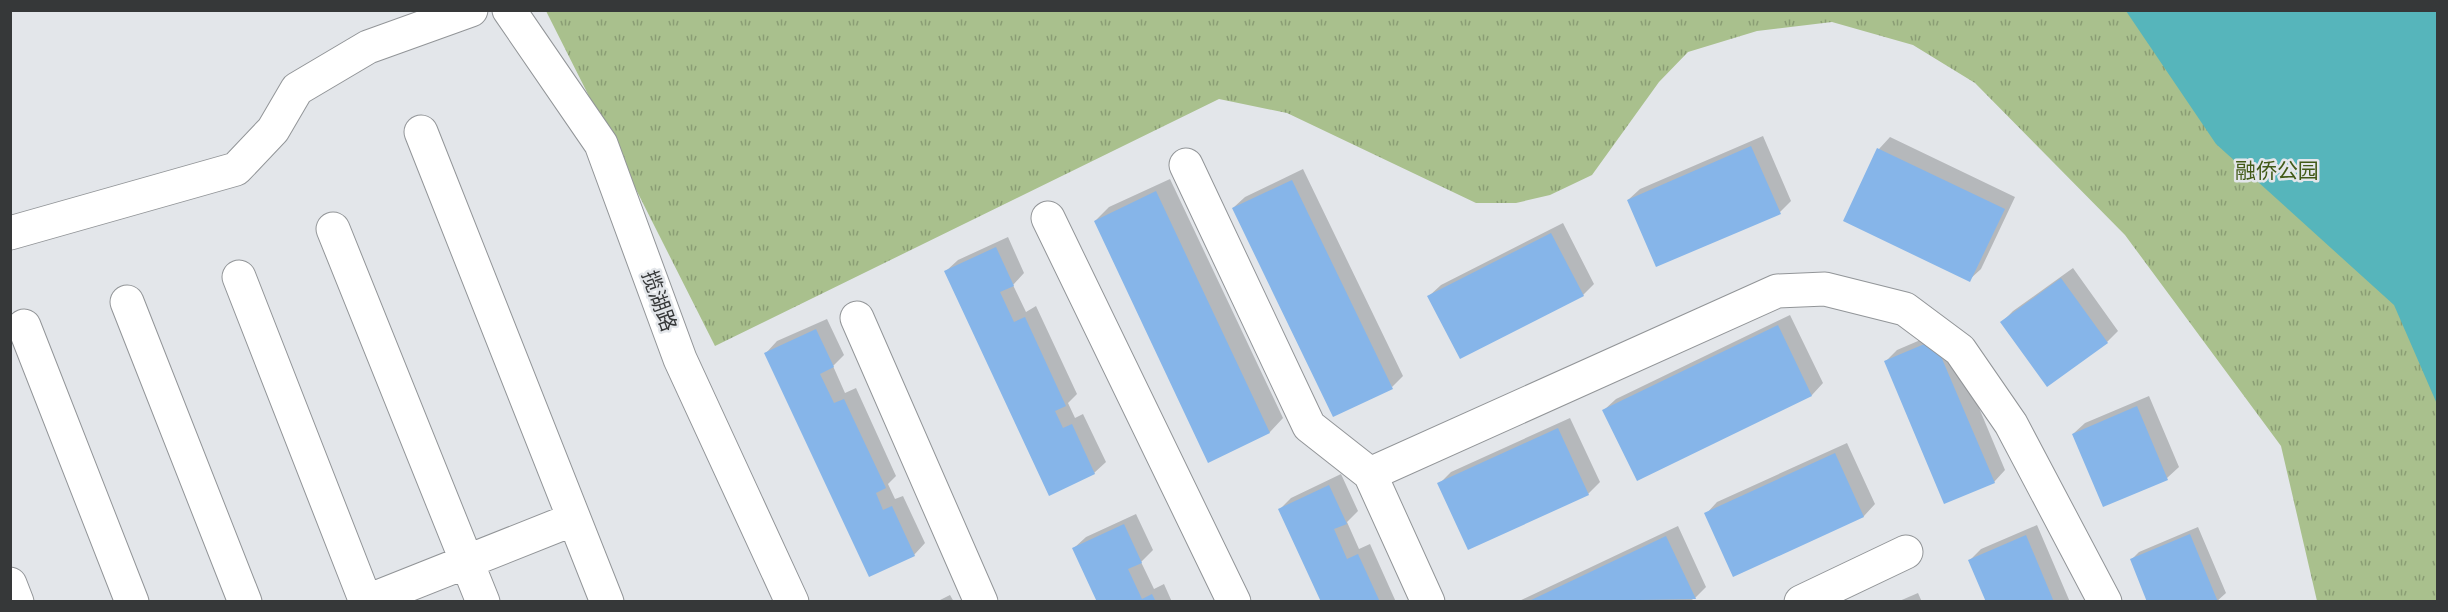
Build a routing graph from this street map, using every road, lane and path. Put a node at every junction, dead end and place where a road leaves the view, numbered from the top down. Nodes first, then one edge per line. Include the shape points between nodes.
1 (471, 10) edge
2 (509, 10) edge
3 (421, 132) dead end
4 (1186, 165) dead end
5 (1048, 219) dead end
6 (333, 229) dead end
7 (10, 233) edge
8 (238, 277) dead end
9 (127, 302) dead end
10 (857, 318) dead end
11 (24, 326) dead end
12 (1370, 474) junction
13 (574, 519) junction
14 (1906, 552) dead end
15 (466, 561) junction
16 (10, 584) edge
17 (366, 601) edge
18 (18, 602) edge
19 (132, 602) edge
20 (245, 602) edge
21 (483, 602) edge
22 (607, 602) edge
23 (792, 602) edge
24 (981, 602) edge
25 (1234, 602) edge
26 (1428, 602) edge
27 (1801, 602) edge
28 (2105, 602) edge

1 - 7 street via 368,47 297,90 273,130 236,169
2 - 23 street, 揽湖路 via 601,144 680,359
3 - 13 street
4 - 12 street via 1309,426
5 - 25 street
6 - 15 street
8 - 17 street
9 - 20 street
10 - 24 street
11 - 19 street
12 - 26 street
12 - 28 street via 1778,291 1825,289 1905,309 1960,350 2011,424
13 - 15 street
13 - 22 street
14 - 27 street
15 - 17 street
15 - 21 street
16 - 18 street

